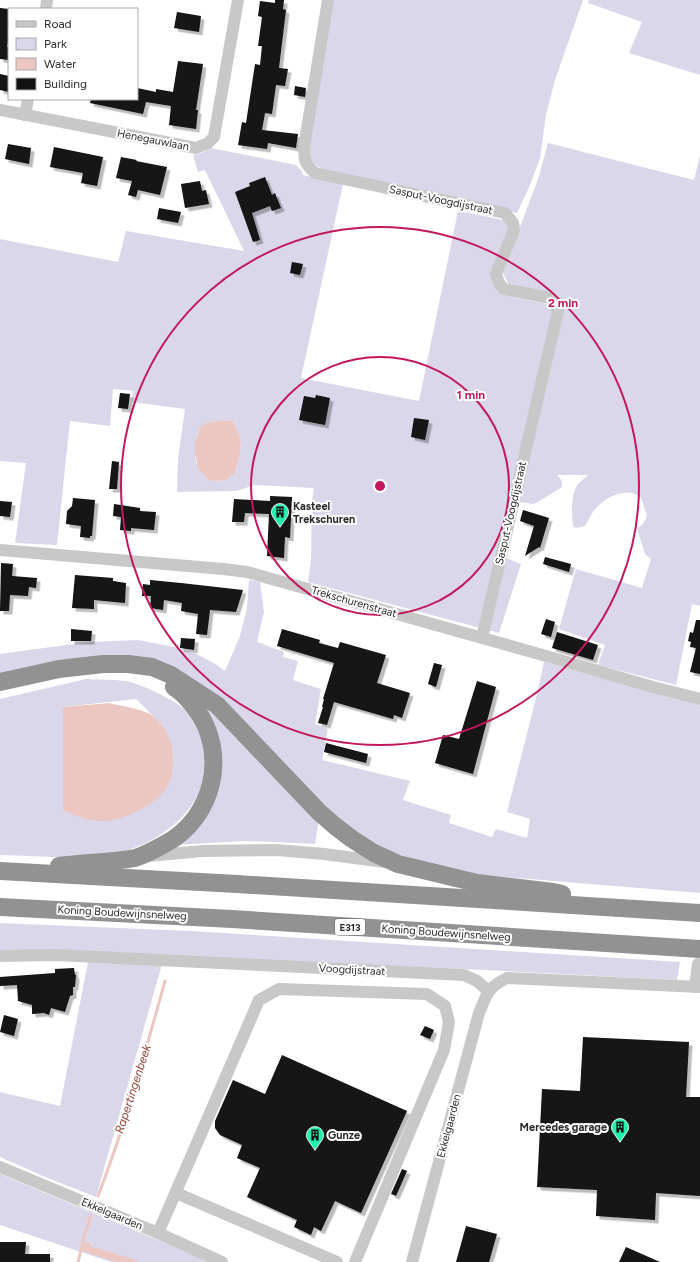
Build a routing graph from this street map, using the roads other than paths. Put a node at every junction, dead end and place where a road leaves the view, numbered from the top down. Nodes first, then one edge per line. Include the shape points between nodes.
1 (238, 0) edge
2 (328, 0) edge
3 (28, 100) edge
4 (0, 110) edge
5 (24, 115) junction
6 (0, 550) edge
7 (482, 638) junction
8 (103, 664) junction
9 (0, 682) edge
10 (700, 699) edge
11 (136, 858) junction
12 (398, 864) junction
13 (8, 872) edge
14 (0, 907) edge
15 (614, 907) junction
16 (700, 913) edge
17 (0, 956) edge
18 (699, 956) edge
19 (698, 987) edge
20 (488, 991) junction
21 (0, 1167) edge
22 (176, 1193) junction
23 (158, 1233) junction
24 (222, 1262) edge
25 (337, 1262) edge
26 (355, 1262) edge
27 (412, 1262) edge

1 - 5 street, Henegauwlaan via 214,137 208,143 196,148
2 - 7 street, Sasput-Voogdijstraat via 305,141 304,155 307,166 315,173 505,213 513,223 514,230 496,274 499,283 504,289 550,298 558,311
3 - 5 street
4 - 5 street, Henegauwlaan
6 - 7 street, Trekschurenstraat via 247,572
7 - 10 street, Trekschurenstraat
8 - 9 highway via 59,669
8 - 11 highway via 136,671 176,688 201,715 211,736 214,760 212,783 195,819 167,844
8 - 12 highway via 152,667 189,686 217,705 335,826 374,853
11 - 12 street via 203,852 277,850
11 - 13 highway
12 - 15 highway via 477,883 553,892
13 - 15 highway
14 - 18 highway, Koning Boudewijnsnelweg / E313 via 216,918
15 - 16 highway
17 - 20 street, Voogdijstraat via 56,955 464,975 477,981
18 - 19 street
19 - 20 street via 507,978
20 - 27 street, Ekkelgaarden via 479,1013
21 - 23 street, Ekkelgaarden
22 - 23 street
22 - 25 street
22 - 26 street via 259,1000 279,989 427,994 445,1006 449,1022 444,1050
23 - 24 street, Ekkelgaarden

